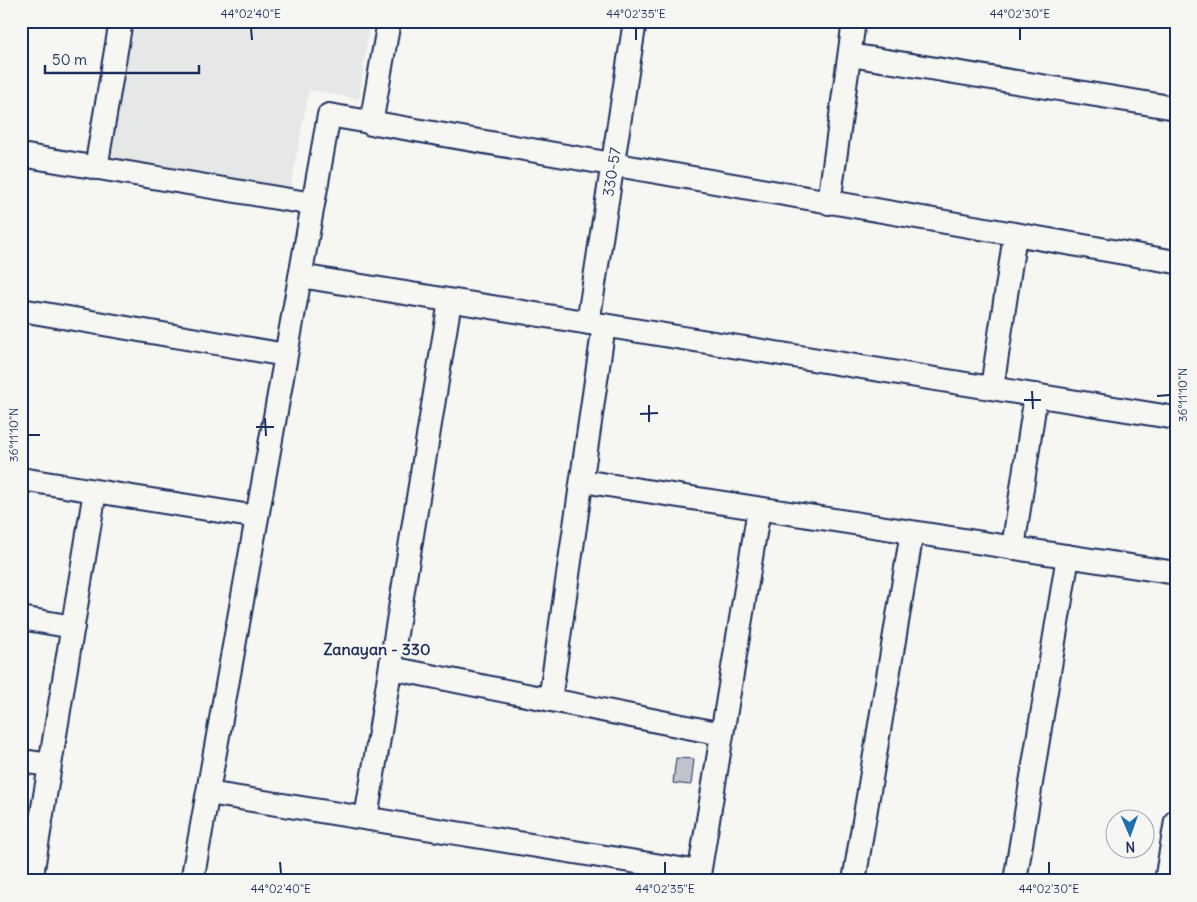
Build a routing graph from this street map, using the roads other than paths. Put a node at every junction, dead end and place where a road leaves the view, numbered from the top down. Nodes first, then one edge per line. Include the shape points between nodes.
1 (121, 21) edge
2 (389, 21) edge
3 (635, 21) edge
4 (854, 21) edge
5 (850, 55) junction
6 (1176, 108) edge
7 (371, 124) junction
8 (21, 155) edge
9 (612, 166) junction
10 (96, 168) junction
11 (829, 203) junction
12 (313, 204) junction
13 (1015, 235) junction
14 (1176, 262) edge
15 (300, 276) junction
16 (450, 301) junction
17 (21, 310) edge
18 (596, 324) junction
19 (286, 355) junction
20 (992, 388) junction
21 (1036, 395) junction
22 (1176, 418) edge
23 (21, 479) edge
24 (582, 481) junction
25 (95, 491) junction
26 (759, 509) junction
27 (257, 517) junction
28 (912, 532) junction
29 (1013, 548) junction
30 (1068, 556) junction
31 (1176, 573) edge
32 (21, 618) edge
33 (73, 627) junction
34 (391, 668) junction
35 (550, 700) junction
36 (722, 734) junction
37 (21, 761) edge
38 (50, 766) junction
39 (208, 793) junction
40 (366, 818) junction
41 (1176, 820) edge
42 (699, 877) edge
43 (31, 881) edge
44 (192, 881) edge
45 (854, 881) edge
46 (1014, 881) edge
47 (1166, 881) edge

1 - 10 street
2 - 7 street
3 - 9 street, 330-57
4 - 5 street
5 - 6 street
5 - 11 street
7 - 9 street
7 - 12 street via 329,115
8 - 10 street
9 - 11 street
9 - 18 street, 330-57
10 - 12 street
11 - 13 street
12 - 15 street
13 - 14 street
13 - 20 street
15 - 16 street
15 - 19 street
16 - 18 street
16 - 34 street
17 - 19 street
18 - 20 street
18 - 24 street, 330-57
19 - 27 street
20 - 21 street
21 - 22 street
21 - 29 street
23 - 25 street
24 - 26 street
24 - 35 street, 330-57
25 - 27 street
25 - 33 street
26 - 28 street
26 - 36 street
27 - 39 street
28 - 29 street
28 - 45 street
29 - 30 street
30 - 31 street
30 - 46 street
32 - 33 street
33 - 38 street
34 - 35 street
34 - 40 street
35 - 36 street
36 - 42 street
37 - 38 street
38 - 43 street
39 - 40 street
39 - 44 street
40 - 42 street
41 - 47 street

